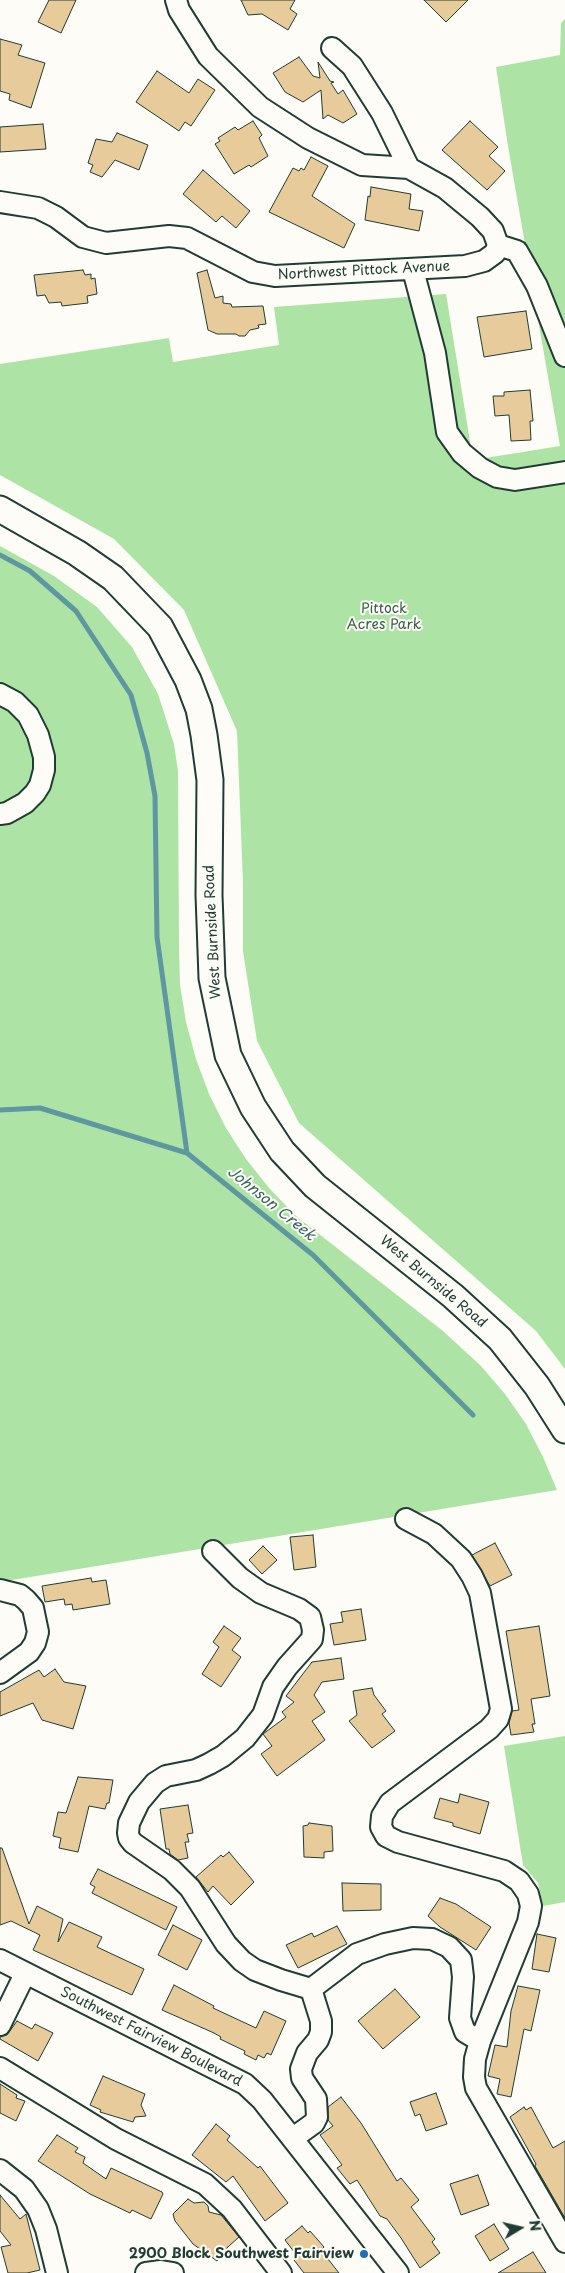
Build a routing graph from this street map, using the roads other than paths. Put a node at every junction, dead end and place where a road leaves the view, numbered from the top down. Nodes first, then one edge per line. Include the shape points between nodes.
1 (176, 0) edge
2 (332, 48) dead end
3 (409, 168) junction
4 (0, 202) edge
5 (498, 245) junction
6 (413, 270) junction
7 (565, 356) edge
8 (565, 472) edge
9 (0, 510) edge
10 (0, 694) edge
11 (0, 814) edge
12 (565, 1430) edge
13 (406, 1519) dead end
14 (213, 1551) dead end
15 (0, 1590) edge
16 (0, 1673) edge
17 (0, 1960) edge
18 (25, 1974) junction
19 (311, 1989) junction
20 (0, 2025) edge
21 (480, 2041) junction
22 (0, 2068) edge
23 (293, 2138) junction
24 (0, 2170) edge
25 (565, 2242) edge
26 (57, 2273) edge
27 (146, 2273) edge
28 (173, 2273) edge
29 (281, 2273) edge
30 (398, 2273) edge

1 - 3 street via 208,56 260,106 308,138 362,165
2 - 3 street via 352,66 382,113
3 - 5 street via 445,188 480,217 493,231
4 - 6 street, Northwest Pittock Avenue via 38,208 83,237 106,243 169,236 187,238 245,268 275,276
5 - 6 street, Northwest Pittock Avenue via 495,253 474,264
5 - 7 street via 516,251 536,286
6 - 8 street via 435,353 447,432 462,452 480,468 497,477 516,480
9 - 12 main road, West Burnside Road via 77,553 113,578 160,627 188,680 199,709 210,780 212,978 228,1055 252,1107 268,1133 315,1186 453,1296 500,1339 537,1386
10 - 11 street via 15,702 28,715 38,735 44,770 40,785 25,803
13 - 21 street via 434,1534 461,1559 472,1576 480,1593 501,1709 498,1719 489,1729 390,1803 382,1816 381,1827 386,1836 398,1842 504,1871 519,1881 531,1906 528,1922
14 - 19 street via 240,1578 261,1593 310,1617 314,1630 312,1639 273,1687 263,1715 245,1738 209,1764 166,1776 155,1783 139,1802 128,1833 133,1843 172,1870 190,1888 226,1944 242,1961 268,1975
15 - 16 street via 20,1595 26,1600 33,1608 38,1632 29,1652
17 - 18 street, Southwest Fairview Boulevard
18 - 20 street
18 - 23 street, Southwest Fairview Boulevard via 236,2079 255,2093
19 - 21 street via 356,1954 413,1938 432,1939 449,1947 461,1960 460,2018 465,2032
19 - 23 street via 321,2032 301,2069 302,2078 316,2100 317,2117 314,2123
21 - 25 street via 473,2068 476,2088
22 - 29 street via 116,2139 205,2184 227,2204
23 - 30 street, Southwest Fairview Boulevard
24 - 26 street via 24,2189 38,2209
27 - 28 street

